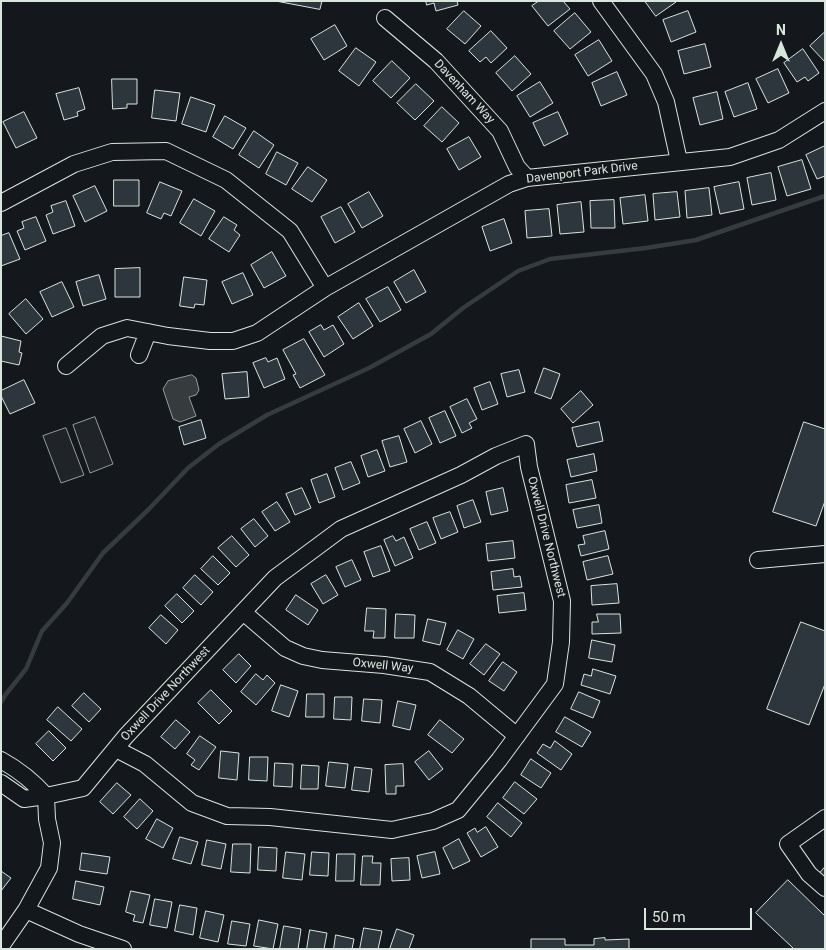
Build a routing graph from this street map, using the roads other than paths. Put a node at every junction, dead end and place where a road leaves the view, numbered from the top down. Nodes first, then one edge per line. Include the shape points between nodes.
1 (601, 1) edge
2 (385, 18) dead end
3 (825, 111) edge
4 (679, 161) junction
5 (527, 178) junction
6 (1, 203) edge
7 (325, 288) junction
8 (148, 332) junction
9 (138, 355) dead end
10 (66, 366) dead end
11 (825, 554) edge
12 (758, 560) dead end
13 (242, 612) junction
14 (517, 736) junction
15 (116, 748) junction
16 (1, 760) edge
17 (1, 783) edge
18 (46, 796) junction
19 (825, 818) edge
20 (825, 888) edge
21 (26, 910) junction
22 (1, 946) edge
23 (123, 949) edge

1 - 4 street via 654,74 666,102
2 - 5 street, Davenham Way via 436,61 500,130
3 - 4 street, Davenport Park Drive via 779,140 730,156
4 - 5 street, Davenport Park Drive
5 - 7 street, Davenport Park Drive via 509,184
6 - 7 street via 89,159 112,152 166,151 226,180 290,231
7 - 8 street, Davenport Park Drive via 257,334 233,341
8 - 9 street
8 - 10 street, Davenport Park Drive via 127,328 102,336
11 - 12 street
13 - 14 street, Oxwell Way via 285,648 303,656 430,672 470,696
13 - 14 street, Oxwell Drive Northwest via 275,578 341,529 526,444 562,601 561,642 555,684
13 - 15 street, Oxwell Drive Northwest
14 - 15 street, Oxwell Drive Northwest via 458,810 433,821 392,830 270,817 227,816 192,803 145,764
15 - 18 street, Oxwell Drive Northwest via 83,788
16 - 18 street via 14,767
17 - 18 street, Oxwell Drive Northwest via 24,799
18 - 21 street via 52,843 49,868
19 - 20 street via 788,844 809,874
21 - 22 street
21 - 23 street

